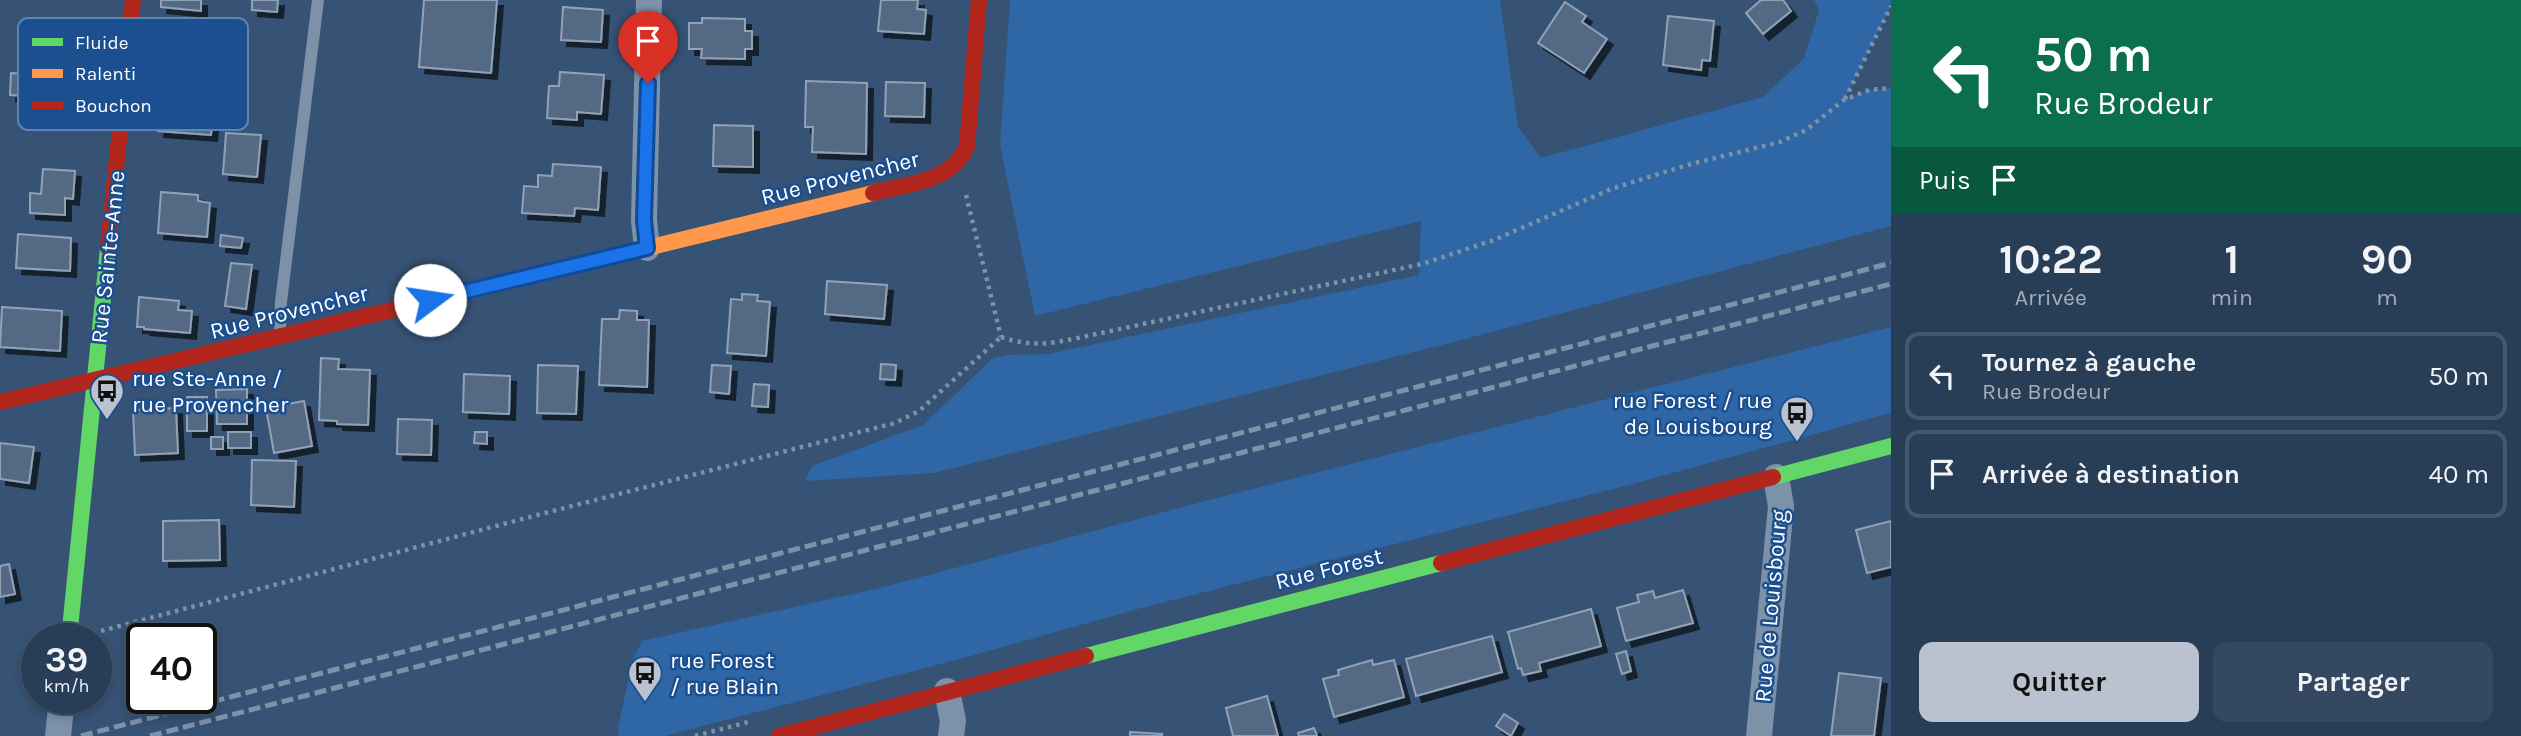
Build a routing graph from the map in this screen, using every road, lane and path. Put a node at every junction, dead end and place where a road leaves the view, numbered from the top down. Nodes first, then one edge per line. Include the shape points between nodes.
1 (133, 0) edge
2 (318, 0) edge
3 (649, 0) edge
4 (979, 0) edge
5 (1891, 6) edge
6 (131, 18) edge
7 (1891, 89) edge
8 (1844, 100) junction
9 (120, 130) edge
10 (965, 190) dead end
11 (647, 248) junction
12 (1001, 337) junction
13 (280, 338) junction
14 (95, 382) junction
15 (0, 402) edge
16 (1891, 446) edge
17 (1776, 477) junction
18 (71, 623) edge
19 (112, 628) edge
20 (947, 691) junction
21 (60, 714) edge
22 (58, 736) edge
23 (779, 736) edge
24 (951, 736) edge
25 (1759, 736) edge

1 - 6 street, Rue Sainte-Anne
2 - 13 lane
3 - 11 street
4 - 11 street, Rue Provencher via 968,137 964,154 953,169 920,183
5 - 8 path
7 - 8 path via 1869,90
8 - 12 path via 1806,130 1780,142 1611,189 1494,240 1422,264 1078,338 1023,344
9 - 14 street, Rue Sainte-Anne
10 - 12 path
11 - 13 street, Rue Provencher
12 - 19 path via 919,411 895,423
13 - 14 street, Rue Provencher
14 - 15 street, Rue Provencher
14 - 18 street, Rue Sainte-Anne
16 - 17 street, Rue Forest
17 - 20 street, Rue Forest
17 - 25 street, Rue de Louisbourg via 1781,506
20 - 23 street, Rue Forest
20 - 24 street
21 - 22 street

